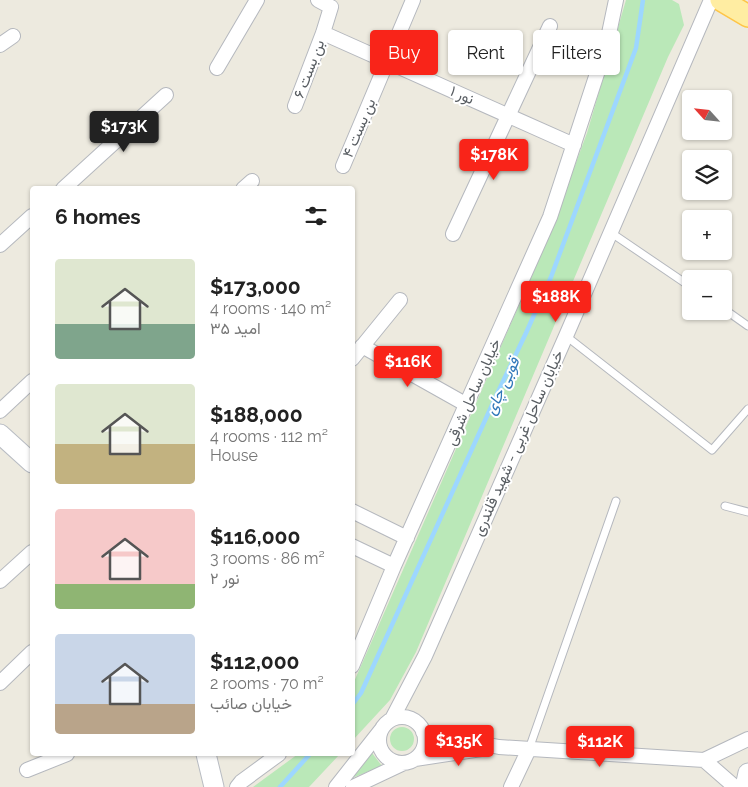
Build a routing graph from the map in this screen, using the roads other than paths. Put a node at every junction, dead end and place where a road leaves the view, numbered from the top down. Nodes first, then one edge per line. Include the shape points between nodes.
1 (257, 0) edge
2 (318, 0) edge
3 (413, 0) edge
4 (616, 0) edge
5 (711, 0) edge
6 (722, 0) edge
7 (748, 16) edge
8 (550, 26) dead end
9 (400, 30) edge
10 (323, 33) junction
11 (13, 36) dead end
12 (0, 44) edge
13 (370, 54) edge
14 (217, 68) dead end
15 (381, 75) edge
16 (418, 75) edge
17 (166, 95) dead end
18 (295, 106) dead end
19 (508, 116) junction
20 (574, 145) junction
21 (343, 166) dead end
22 (65, 186) edge
23 (30, 218) edge
24 (610, 232) junction
25 (453, 234) dead end
26 (0, 245) edge
27 (682, 281) edge
28 (400, 300) dead end
29 (732, 315) edge
30 (748, 326) edge
31 (566, 336) junction
32 (362, 346) junction
33 (355, 355) edge
34 (30, 383) edge
35 (467, 405) junction
36 (748, 408) edge
37 (0, 411) edge
38 (1, 437) edge
39 (30, 461) edge
40 (616, 501) dead end
41 (725, 506) dead end
42 (355, 512) edge
43 (748, 512) edge
44 (408, 538) junction
45 (355, 547) edge
46 (30, 554) edge
47 (394, 566) junction
48 (0, 581) edge
49 (30, 654) edge
50 (355, 659) edge
51 (0, 683) edge
52 (392, 719) junction
53 (381, 729) junction
54 (423, 732) junction
55 (748, 738) edge
56 (499, 747) junction
57 (529, 749) junction
58 (62, 756) edge
59 (206, 756) edge
60 (276, 756) edge
61 (704, 760) junction
62 (409, 761) junction
63 (27, 770) dead end
64 (748, 773) edge
65 (214, 787) edge
66 (237, 787) edge
67 (336, 787) edge
68 (353, 787) edge
69 (511, 787) edge
70 (735, 787) edge
71 (745, 787) edge

1 - 14 street
2 - 10 street, بن بست ۶ via 331,7
3 - 9 street, بن بست ۴
4 - 20 street, خیابان ساحل شرقی via 607,43
5 - 24 street, خیابان ساحل غربی - شهید قلندری
6 - 7 main road
8 - 19 street
10 - 13 street, نور ۱
10 - 18 street, بن بست ۶
11 - 12 street
15 - 21 street, بن بست ۴
16 - 19 street, نور ۱
17 - 22 street
19 - 20 street, نور ۱
19 - 25 street
20 - 35 street, خیابان ساحل شرقی via 550,217
23 - 26 street
24 - 27 lane
24 - 31 street, خیابان ساحل غربی - شهید قلندری
28 - 32 street
29 - 30 lane
31 - 36 lane via 712,450
31 - 52 street, خیابان ساحل غربی - شهید قلندری via 424,656
32 - 33 street
32 - 35 street
34 - 37 street
35 - 44 street, خیابان ساحل شرقی
38 - 39 main road
40 - 57 lane
41 - 43 lane
42 - 44 street
44 - 47 street, خیابان ساحل شرقی
45 - 47 street
46 - 48 street
47 - 50 street, خیابان ساحل شرقی
49 - 51 street
52 - 53 street
52 - 54 street via 407,717 420,725
53 - 62 street via 379,743 385,756 397,763
53 - 67 street
54 - 56 street
54 - 62 street via 425,744 420,755
55 - 61 street
56 - 57 street
56 - 62 street
57 - 61 street
57 - 69 street
58 - 63 street
59 - 65 main road
60 - 66 street
61 - 70 street
62 - 68 street
64 - 71 main road

